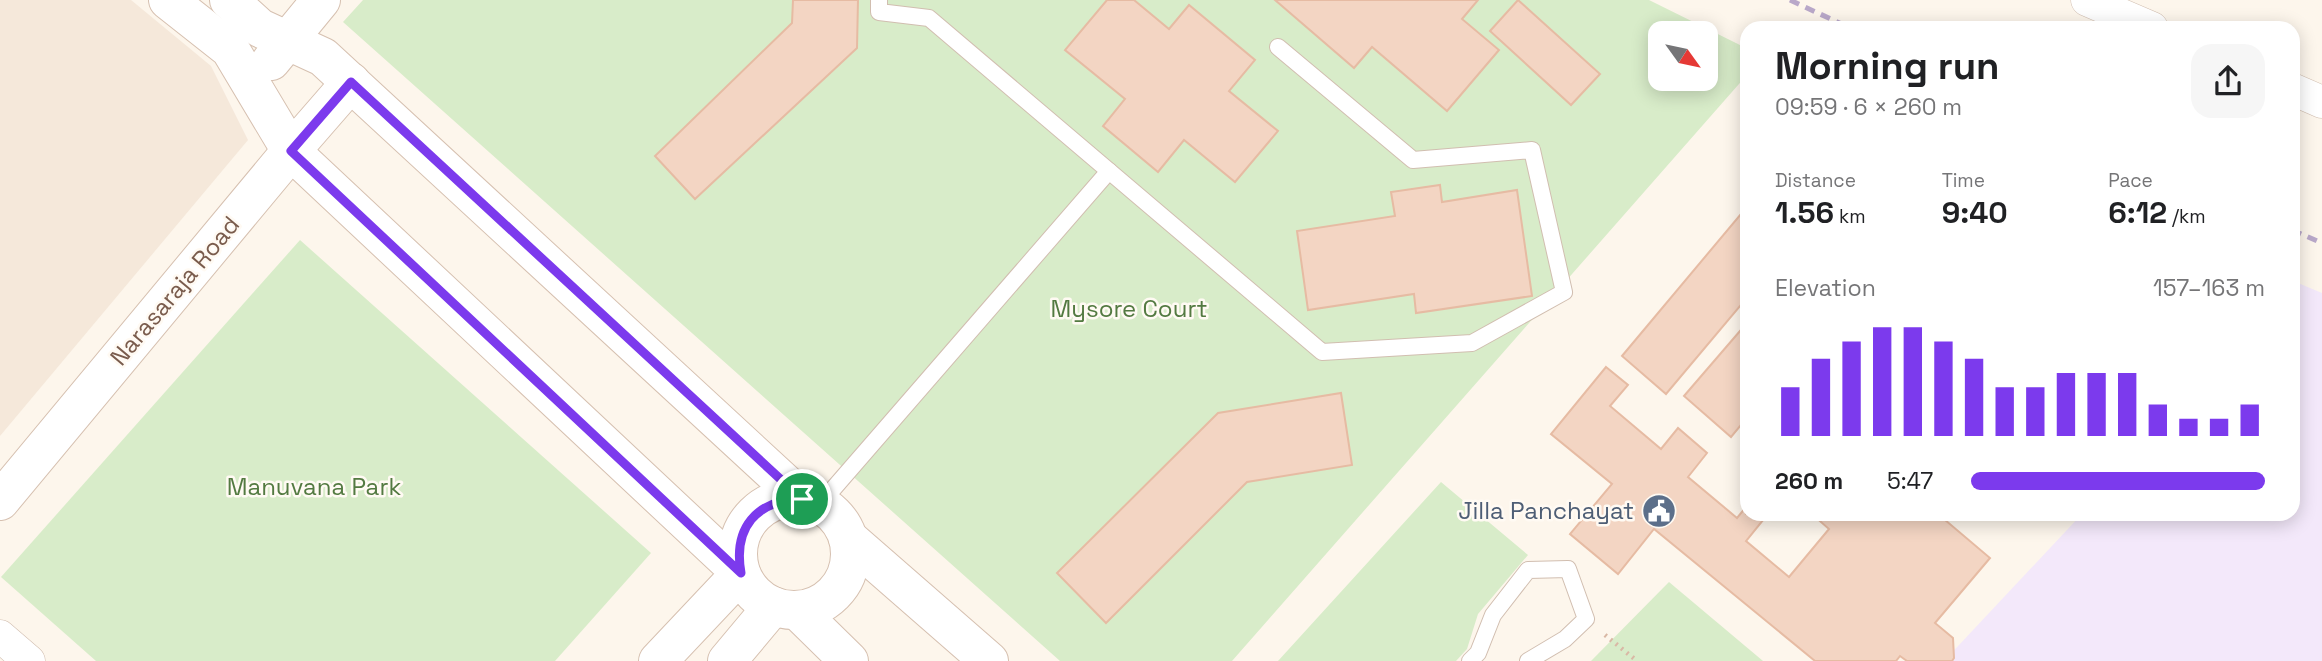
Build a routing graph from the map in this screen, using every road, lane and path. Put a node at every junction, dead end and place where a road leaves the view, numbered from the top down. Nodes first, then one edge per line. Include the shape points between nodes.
1 (168, 0) edge
2 (229, 0) edge
3 (321, 0) edge
4 (879, 0) edge
5 (2087, 0) edge
6 (2136, 21) edge
7 (286, 41) junction
8 (1278, 47) dead end
9 (351, 82) junction
10 (252, 86) junction
11 (2300, 92) edge
12 (2322, 102) edge
13 (291, 151) junction
14 (1108, 171) junction
15 (0, 501) edge
16 (811, 501) junction
17 (848, 538) junction
18 (741, 573) junction
19 (785, 608) junction
20 (1586, 619) junction
21 (0, 636) edge
22 (29, 661) edge
23 (658, 661) edge
24 (727, 661) edge
25 (849, 661) edge
26 (989, 661) edge
27 (1470, 661) edge
28 (1528, 661) edge
29 (1637, 661) edge

1 - 10 main road via 230,49
2 - 7 main road via 260,29
3 - 7 main road
4 - 14 lane via 879,12 929,18
5 - 6 street
7 - 9 main road via 323,57
7 - 10 main road
8 - 14 lane via 1413,160 1532,150 1564,292 1472,343 1322,352
9 - 13 main road, Narasaraja Road
9 - 16 main road
10 - 13 main road
11 - 12 street
13 - 15 main road, Narasaraja Road
13 - 18 main road
14 - 16 lane
16 - 17 main road via 832,513
16 - 18 main road via 783,499 765,506 751,519 738,555
17 - 19 main road via 850,556 837,590 807,610
17 - 26 main road
18 - 19 main road via 760,599
18 - 23 main road
19 - 24 main road
19 - 25 main road
20 - 27 lane via 1568,569 1528,570 1493,615 1478,653
20 - 28 lane
20 - 29 path
21 - 22 street

